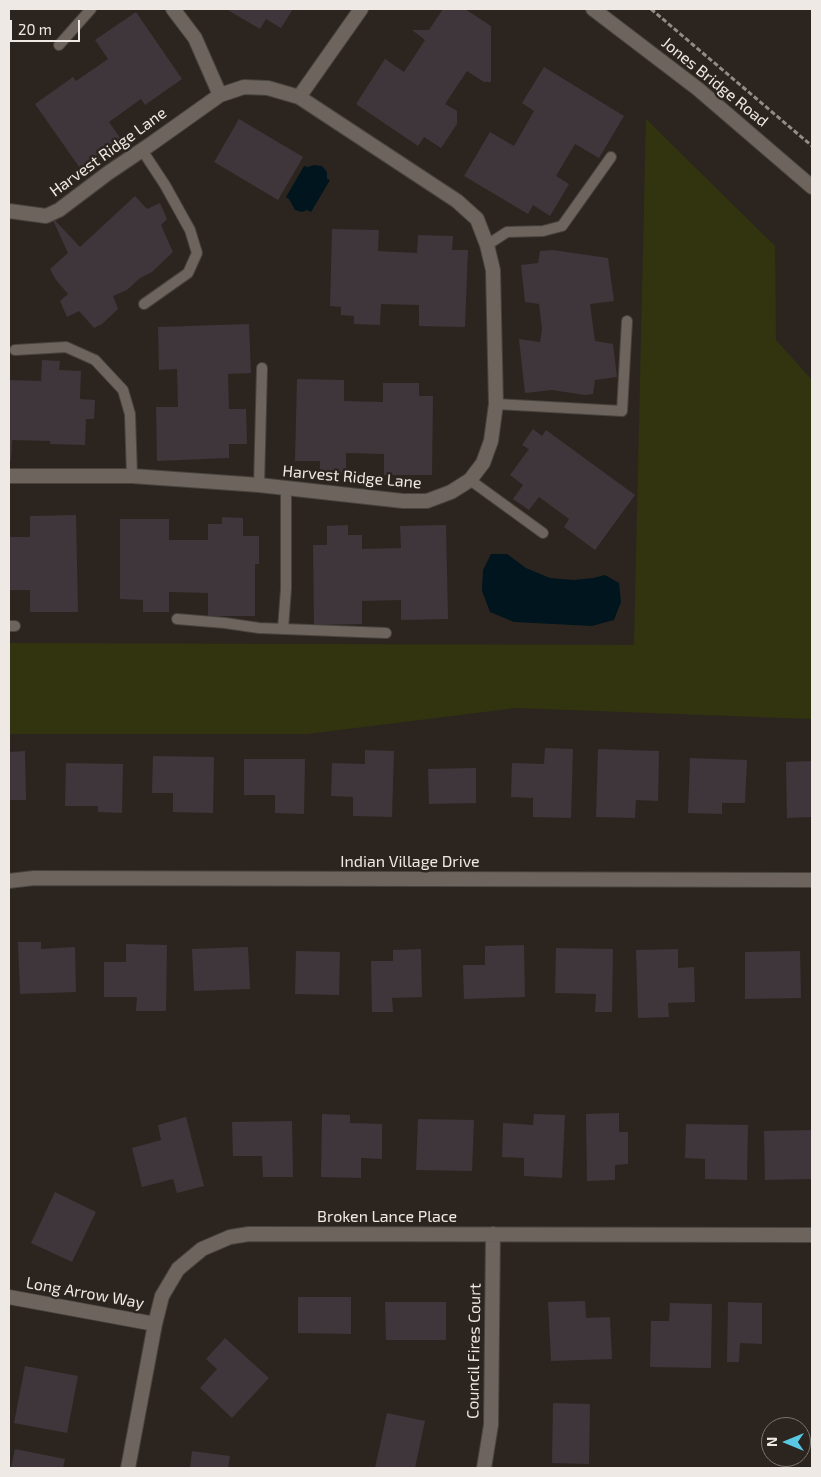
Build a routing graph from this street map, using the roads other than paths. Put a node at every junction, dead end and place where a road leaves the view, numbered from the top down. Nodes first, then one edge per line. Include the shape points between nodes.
1 (91, 9) edge
2 (174, 9) edge
3 (361, 9) edge
4 (592, 9) edge
5 (59, 45) dead end
6 (220, 94) junction
7 (299, 97) junction
8 (142, 150) junction
9 (611, 156) dead end
10 (812, 187) edge
11 (9, 211) edge
12 (487, 245) junction
13 (144, 304) dead end
14 (627, 320) dead end
15 (15, 350) dead end
16 (262, 368) dead end
17 (496, 404) junction
18 (9, 476) edge
19 (132, 476) junction
20 (470, 480) junction
21 (259, 486) junction
22 (286, 488) junction
23 (543, 533) dead end
24 (177, 620) dead end
25 (283, 628) junction
26 (386, 633) dead end
27 (812, 880) edge
28 (9, 881) edge
29 (493, 1234) junction
30 (812, 1235) edge
31 (9, 1298) edge
32 (155, 1324) junction
33 (128, 1468) edge
34 (484, 1468) edge

1 - 5 lane
2 - 6 street via 195,38
3 - 7 street
4 - 10 street, Jones Bridge Road via 698,89
6 - 7 street, Harvest Ridge Lane via 244,87 268,88
6 - 8 street, Harvest Ridge Lane
7 - 12 street, Harvest Ridge Lane via 457,201 477,219
8 - 11 street, Harvest Ridge Lane via 46,216
8 - 13 lane via 190,230 198,253 188,273
9 - 12 lane via 562,226 543,231 506,232
12 - 17 street, Harvest Ridge Lane via 493,270
14 - 17 lane via 622,411
15 - 19 lane via 66,347 95,360 123,390 130,414
16 - 21 lane
17 - 20 street, Harvest Ridge Lane via 491,441 483,463
18 - 19 street, Harvest Ridge Lane
19 - 21 street, Harvest Ridge Lane
20 - 22 street, Harvest Ridge Lane via 427,501
20 - 23 lane
21 - 22 street, Harvest Ridge Lane
22 - 25 lane
24 - 25 lane
25 - 26 lane
27 - 28 street, Indian Village Drive via 34,878
29 - 30 street, Broken Lance Place
29 - 32 street, Broken Lance Place via 249,1234 230,1237 202,1249 178,1269 162,1296
29 - 34 street, Council Fires Court via 491,1425
31 - 32 street, Long Arrow Way
32 - 33 street, Broken Lance Place

